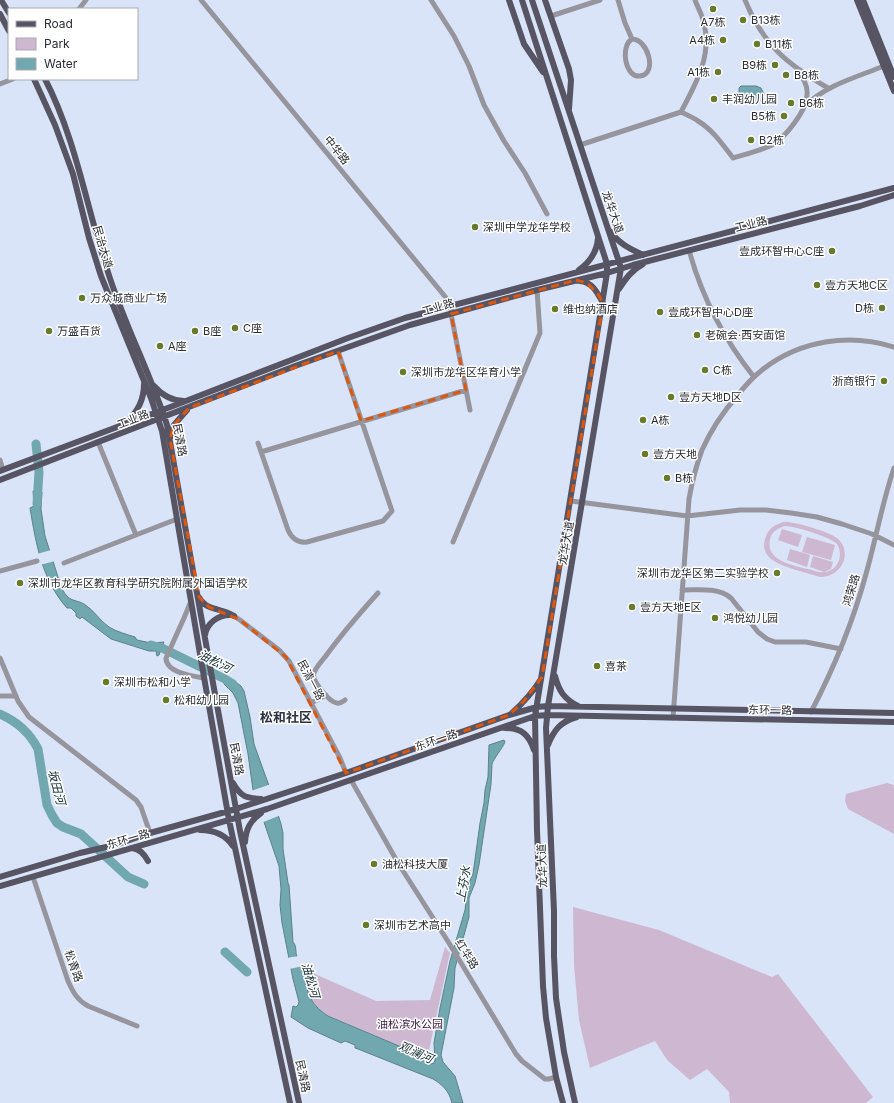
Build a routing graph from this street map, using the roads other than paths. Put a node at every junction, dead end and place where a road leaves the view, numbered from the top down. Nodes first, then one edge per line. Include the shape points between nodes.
1 (1, 0) edge
2 (86, 0) edge
3 (201, 0) edge
4 (431, 0) edge
5 (509, 0) edge
6 (522, 0) edge
7 (532, 0) edge
8 (546, 0) edge
9 (600, 0) edge
10 (618, 0) edge
11 (695, 0) edge
12 (745, 0) edge
13 (857, 0) edge
14 (863, 0) edge
15 (80, 8) edge
16 (8, 11) edge
17 (0, 14) edge
18 (551, 16) junction
19 (8, 29) edge
20 (632, 39) junction
21 (884, 66) junction
22 (893, 69) edge
23 (797, 70) junction
24 (894, 77) edge
25 (548, 79) junction
26 (10, 80) edge
27 (34, 80) edge
28 (45, 80) edge
29 (0, 84) edge
30 (828, 88) junction
31 (894, 91) edge
32 (804, 107) junction
33 (569, 112) junction
34 (681, 112) junction
35 (580, 145) junction
36 (894, 188) edge
37 (894, 195) edge
38 (547, 214) dead end
39 (606, 226) junction
40 (598, 236) junction
41 (689, 250) junction
42 (643, 255) junction
43 (655, 259) junction
44 (618, 261) junction
45 (607, 264) junction
46 (621, 268) junction
47 (574, 272) junction
48 (608, 273) junction
49 (576, 280) junction
50 (537, 290) junction
51 (618, 292) junction
52 (603, 303) junction
53 (452, 305) junction
54 (451, 314) junction
55 (894, 346) edge
56 (338, 351) junction
57 (754, 377) junction
58 (150, 380) junction
59 (143, 381) junction
60 (466, 390) junction
61 (186, 401) junction
62 (189, 408) junction
63 (470, 410) dead end
64 (159, 411) junction
65 (162, 418) junction
66 (361, 422) junction
67 (121, 425) junction
68 (170, 439) junction
69 (98, 442) junction
70 (258, 443) dead end
71 (261, 452) junction
72 (0, 460) edge
73 (894, 468) edge
74 (2, 470) edge
75 (0, 480) edge
76 (571, 501) junction
77 (583, 503) junction
78 (687, 516) junction
79 (177, 519) junction
80 (136, 535) junction
81 (876, 536) junction
82 (453, 542) dead end
83 (894, 545) edge
84 (37, 560) dead end
85 (64, 563) dead end
86 (0, 571) edge
87 (682, 590) junction
88 (197, 594) junction
89 (378, 594) dead end
90 (191, 601) junction
91 (234, 616) junction
92 (205, 634) junction
93 (841, 649) junction
94 (0, 658) edge
95 (554, 672) junction
96 (542, 677) junction
97 (204, 678) junction
98 (326, 695) junction
99 (0, 696) edge
100 (16, 696) junction
101 (345, 700) dead end
102 (311, 703) junction
103 (548, 706) junction
104 (537, 707) junction
105 (581, 707) junction
106 (673, 709) junction
107 (811, 712) junction
108 (894, 713) edge
109 (547, 714) junction
110 (509, 715) junction
111 (581, 715) junction
112 (535, 716) junction
113 (673, 718) junction
114 (894, 722) edge
115 (509, 727) junction
116 (547, 747) junction
117 (536, 755) junction
118 (346, 773) junction
119 (231, 780) junction
120 (351, 780) junction
121 (253, 801) junction
122 (236, 809) junction
123 (228, 812) junction
124 (257, 814) junction
125 (238, 818) junction
126 (229, 820) junction
127 (192, 830) junction
128 (150, 834) junction
129 (244, 847) junction
130 (132, 848) junction
131 (235, 850) junction
132 (148, 861) dead end
133 (0, 876) edge
134 (33, 877) junction
135 (0, 886) edge
136 (137, 1026) dead end
137 (556, 1077) junction
138 (290, 1103) edge
139 (299, 1103) edge
140 (563, 1103) edge
141 (575, 1103) edge

1 - 16 main road
2 - 15 street
3 - 53 street, 中华路
4 - 38 street via 454,36 484,105
5 - 25 main road via 524,44
6 - 25 main road, 龙华大道
7 - 33 main road, 龙华大道
8 - 18 main road
9 - 18 street
10 - 20 street
11 - 34 street via 702,16 706,51 701,71
12 - 23 street via 756,24 768,41
13 - 21 main road
14 - 22 main road
17 - 19 main road
18 - 33 main road via 569,69
20 - 20 street via 641,42 649,56 648,72 642,76 635,75 626,62 628,42
21 - 30 street
21 - 31 main road
22 - 24 main road
23 - 30 street
23 - 32 street via 807,87
25 - 40 main road, 龙华大道
26 - 29 street
27 - 59 main road, 民治大道 via 73,174 101,276
28 - 58 main road, 民治大道 via 74,153 112,286
30 - 32 street
32 - 34 street via 778,141 733,158 706,127
33 - 35 main road, 龙华大道
34 - 35 street
35 - 39 main road, 龙华大道
36 - 42 main road, 工业路
37 - 41 main road, 工业路
39 - 42 main road via 624,245
39 - 44 main road, 龙华大道
40 - 45 main road, 龙华大道
40 - 47 main road via 597,246 591,258
41 - 43 main road, 工业路
41 - 57 street via 714,317 732,348
42 - 44 main road, 工业路
43 - 46 main road, 工业路
43 - 51 main road via 628,275
44 - 45 main road, 工业路
44 - 46 main road, 龙华大道
45 - 47 main road, 工业路
45 - 48 main road, 龙华大道
46 - 48 main road, 工业路
46 - 51 main road, 龙华大道
47 - 53 main road, 工业路
48 - 49 main road, 工业路
48 - 52 main road, 龙华大道
49 - 50 main road, 工业路
49 - 52 main road via 592,286
50 - 54 main road, 工业路
50 - 82 street via 540,333
51 - 77 main road, 龙华大道
52 - 76 main road, 龙华大道
53 - 54 street
53 - 61 main road, 工业路 via 377,328
54 - 56 main road, 工业路 via 410,325
54 - 60 street
55 - 57 street via 851,339 819,343 789,353
56 - 62 main road, 工业路
56 - 66 street
57 - 78 street via 728,406 710,434 696,466
58 - 61 main road via 167,397
58 - 64 main road, 民治大道
59 - 64 main road, 民治大道
59 - 67 main road via 144,391 139,406 129,420
60 - 63 street
60 - 66 street
61 - 64 main road, 工业路
62 - 65 main road, 工业路
62 - 68 main road via 174,425
64 - 65 main road, 民治大道
64 - 67 main road, 工业路
65 - 68 main road, 民清路
65 - 69 main road, 工业路
65 - 79 main road, 民清路
66 - 71 street
66 - 71 street via 392,511 383,520 307,542 296,540 288,530
67 - 74 main road, 工业路
68 - 88 main road, 民清路
69 - 75 main road, 工业路
69 - 80 street
70 - 71 street
72 - 74 street
73 - 81 street, 鸿荣路
76 - 77 street
76 - 96 main road, 龙华大道
77 - 78 street
77 - 95 main road, 龙华大道
78 - 81 street via 740,510 779,511 817,517
78 - 87 street
79 - 80 street
79 - 90 main road, 民清路
80 - 85 street
81 - 83 street
81 - 93 street, 鸿荣路 via 861,593
84 - 86 street
87 - 93 street via 718,591 727,595 758,632 775,642 806,642
87 - 106 street
88 - 91 main road via 205,605
88 - 92 main road, 民清路
89 - 98 street via 314,672 316,682
90 - 97 main road, 民清路
90 - 97 street via 166,658 167,664 177,671
91 - 92 main road via 225,615 216,619
91 - 102 street, 民清一路 via 282,653
92 - 119 main road, 民清路
93 - 107 street, 鸿荣路
94 - 100 street
95 - 103 main road, 龙华大道
95 - 105 main road via 562,693
96 - 104 main road, 龙华大道
96 - 110 main road via 524,701
97 - 123 main road, 民清路
98 - 101 street via 336,703
98 - 102 street
99 - 100 street
100 - 128 street via 29,717 136,800
102 - 118 street, 民清一路
103 - 104 main road, 东环一路
103 - 105 main road, 东环一路
103 - 109 main road, 龙华大道
104 - 110 main road, 东环一路
104 - 112 main road, 龙华大道
105 - 106 main road, 东环一路
106 - 107 main road, 东环一路
106 - 113 street
107 - 108 main road, 东环一路
109 - 111 main road, 东环一路
109 - 112 main road, 东环一路
109 - 116 main road, 龙华大道
110 - 118 main road, 东环一路
111 - 113 main road, 东环一路
111 - 116 main road via 560,724
112 - 115 main road, 东环一路
112 - 117 main road, 龙华大道
113 - 114 main road, 东环一路
115 - 117 main road via 527,736
115 - 120 main road, 东环一路
116 - 141 main road, 龙华大道 via 556,998
117 - 137 main road, 龙华大道 via 543,986
118 - 121 main road, 东环一路 via 265,800
119 - 121 main road via 240,794
119 - 122 main road, 民清路
120 - 124 main road, 东环一路
120 - 137 street, 红华路 via 398,863 518,1057 545,1079
121 - 122 main road, 东环一路
122 - 123 main road, 东环一路
122 - 125 main road, 民清路
123 - 126 main road, 民清路
123 - 128 main road, 东环一路
124 - 125 main road, 东环一路
124 - 129 main road via 247,830
125 - 126 main road, 东环一路
125 - 129 main road, 民清路
126 - 127 main road, 东环一路
126 - 131 main road, 民清路
127 - 130 main road, 东环一路
127 - 131 main road via 219,833 229,840
128 - 133 main road, 东环一路
129 - 139 main road, 民清路
130 - 132 main road via 142,853
130 - 134 main road, 东环一路
131 - 138 main road, 民清路
134 - 135 main road, 东环一路
134 - 136 street, 松青路 via 68,982 76,997 88,1006
137 - 140 main road, 龙华大道

